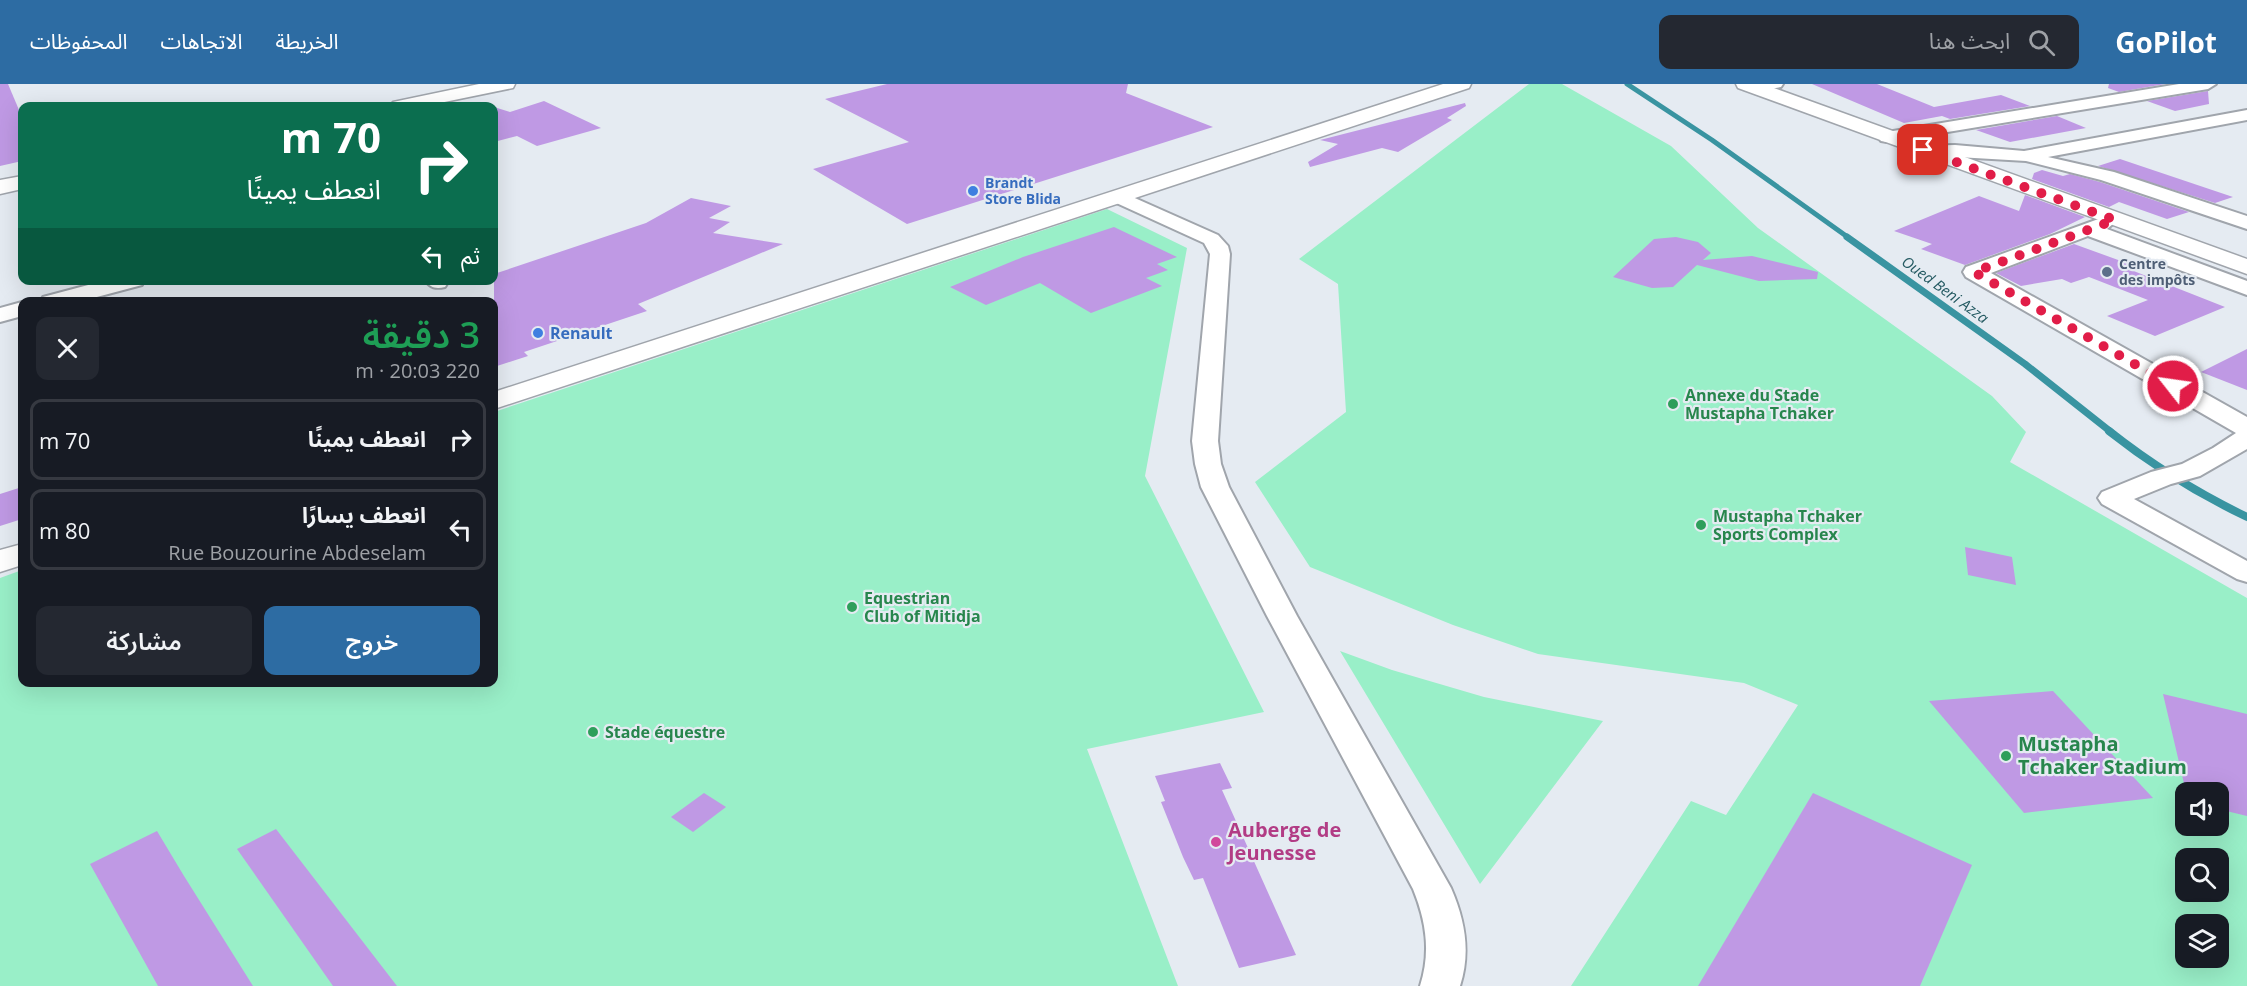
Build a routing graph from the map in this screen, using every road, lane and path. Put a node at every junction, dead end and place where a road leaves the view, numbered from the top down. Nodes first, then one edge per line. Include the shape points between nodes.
1 (506, 84) edge
2 (1433, 84) edge
3 (1462, 84) edge
4 (2208, 84) edge
5 (1758, 85) edge
6 (419, 102) edge
7 (2247, 115) edge
8 (1887, 137) junction
9 (1923, 150) junction
10 (2024, 156) junction
11 (18, 184) edge
12 (0, 187) edge
13 (1119, 197) junction
14 (2115, 220) junction
15 (2247, 224) edge
16 (2088, 229) junction
17 (2247, 267) edge
18 (115, 285) edge
19 (2247, 288) edge
20 (70, 297) edge
21 (18, 310) edge
22 (0, 315) edge
23 (498, 385) edge
24 (498, 400) edge
25 (2247, 428) edge
26 (2247, 437) edge
27 (2222, 454) junction
28 (2247, 466) edge
29 (18, 538) edge
30 (0, 544) edge
31 (18, 555) edge
32 (0, 562) edge
33 (2247, 573) edge
34 (1440, 986) edge

1 - 6 main road
2 - 23 main road
3 - 13 main road
4 - 8 street
5 - 8 main road
7 - 10 street
8 - 9 main road
9 - 10 street
9 - 14 main road
10 - 15 street via 2107,176
11 - 12 main road
13 - 24 main road
13 - 34 street via 1211,239 1218,246 1205,441 1208,464 1215,487 1267,588 1443,912 1446,960
14 - 16 street
14 - 17 main road
16 - 19 street
16 - 25 street via 1974,272
18 - 20 street
21 - 22 street
26 - 27 street
27 - 28 street
27 - 33 street via 2191,470 2112,498
29 - 30 main road
31 - 32 main road

